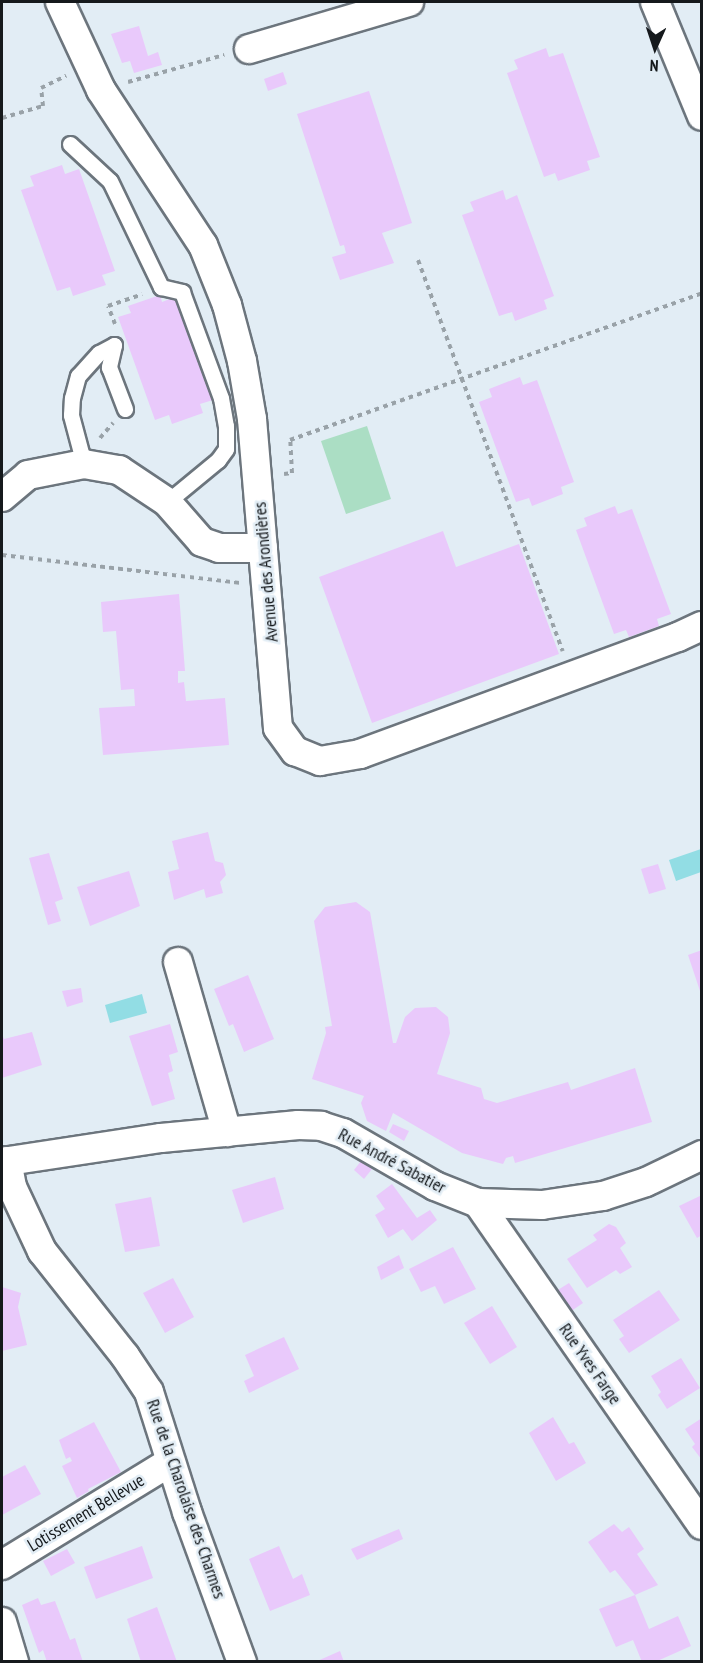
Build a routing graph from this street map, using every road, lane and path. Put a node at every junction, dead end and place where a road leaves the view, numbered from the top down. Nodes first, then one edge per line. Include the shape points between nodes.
1 (60, 2) edge
2 (409, 2) edge
3 (655, 2) edge
4 (249, 49) joint
5 (95, 78) junction
6 (702, 116) edge
7 (2, 118) edge
8 (70, 144) dead end
9 (418, 260) dead end
10 (161, 286) junction
11 (702, 293) edge
12 (114, 345) junction
13 (462, 378) junction
14 (125, 409) joint
15 (83, 460) junction
16 (258, 478) junction
17 (2, 497) edge
18 (167, 502) junction
19 (262, 548) junction
20 (2, 555) edge
21 (266, 586) junction
22 (702, 626) edge
23 (572, 676) junction
24 (178, 962) dead end
25 (227, 1132) junction
26 (702, 1155) edge
27 (4, 1162) edge
28 (478, 1203) junction
29 (170, 1462) junction
30 (702, 1525) edge
31 (2, 1565) edge
32 (2, 1622) edge
33 (14, 1662) edge
34 (242, 1662) edge

1 - 5 street, Avenue des Arondières
2 - 4 street
3 - 6 street
4 - 5 path
5 - 7 path via 41,88 43,106
5 - 16 street, Avenue des Arondières via 202,244 223,294 242,361
8 - 10 lane via 110,181
9 - 13 path
10 - 12 path via 108,306 122,342
10 - 18 lane via 182,292 221,398 226,426 226,449 218,460
11 - 13 path
12 - 14 lane via 109,367
12 - 15 lane via 99,353 78,376 75,387 71,416
13 - 16 path via 290,440 292,473
13 - 23 path
14 - 15 path
15 - 17 street via 28,475
15 - 18 street via 119,470
16 - 19 street, Avenue des Arondières
18 - 19 street via 202,542 219,548
19 - 21 street, Avenue des Arondières
20 - 21 path
21 - 23 street, Avenue des Arondières via 278,728 295,751 320,761 360,754
22 - 23 street, Avenue des Arondières
24 - 25 street
25 - 27 street, Rue André Sabatier
25 - 28 street, Rue André Sabatier via 321,1126 343,1133 435,1186
26 - 28 street, Rue André Sabatier via 646,1182 603,1196 542,1205
27 - 29 street, Rue de la Charolaise des Charmes via 42,1251 149,1392
28 - 30 street, Rue Yves Farge
29 - 31 street, Lotissement Bellevue
29 - 34 street, Rue de la Charolaise des Charmes
32 - 33 street

